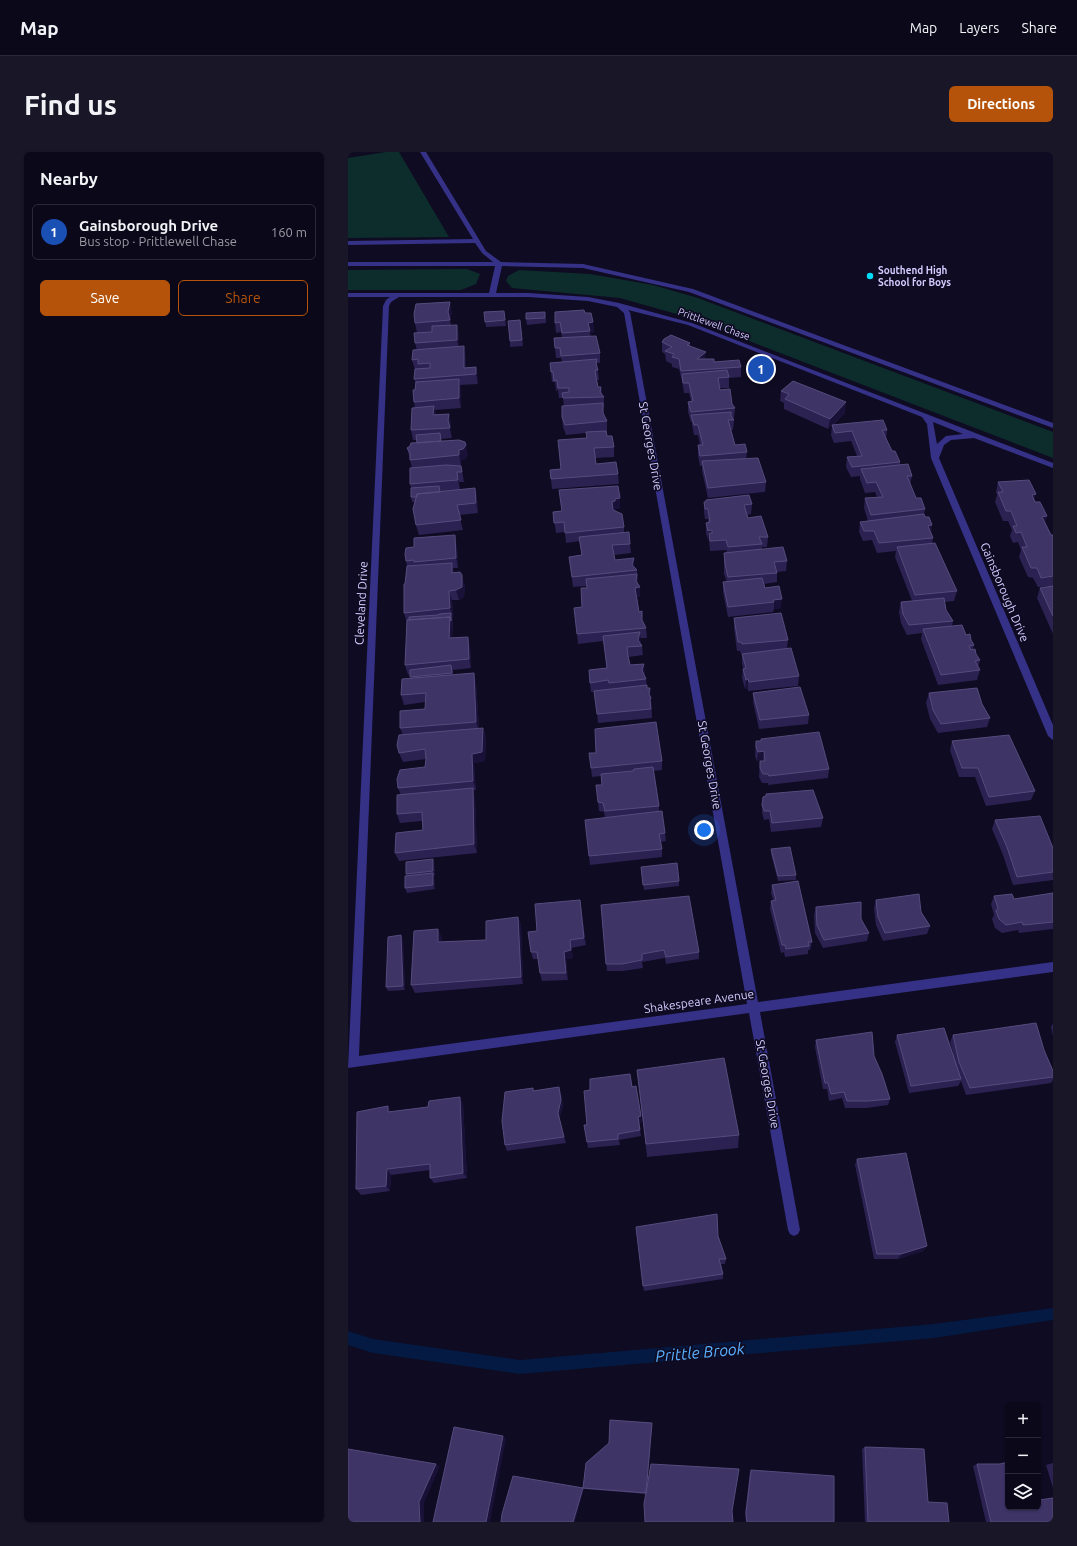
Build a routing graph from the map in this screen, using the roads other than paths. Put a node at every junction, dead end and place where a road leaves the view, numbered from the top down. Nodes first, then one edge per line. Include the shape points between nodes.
1 (423, 152) edge
2 (477, 240) junction
3 (348, 243) edge
4 (348, 264) edge
5 (499, 264) junction
6 (492, 294) junction
7 (348, 295) edge
8 (398, 295) junction
9 (618, 305) junction
10 (923, 414) junction
11 (1053, 426) edge
12 (989, 440) junction
13 (935, 458) junction
14 (1053, 466) edge
15 (1053, 736) edge
16 (1053, 967) edge
17 (754, 1007) junction
18 (350, 1063) edge
19 (794, 1230) dead end

1 - 2 street
2 - 3 street
2 - 5 street via 484,252
4 - 5 street, Prittlewell Chase
5 - 6 street
5 - 11 street, Prittlewell Chase via 583,266 691,290
6 - 8 street, Prittlewell Chase
6 - 9 street, Prittlewell Chase via 558,297
7 - 8 street, Prittlewell Chase
8 - 18 street, Cleveland Drive via 388,301 386,306
9 - 10 street, Prittlewell Chase via 690,324
9 - 17 street, St Georges Drive via 627,312
10 - 12 street, Prittlewell Chase
10 - 13 street, Gainsborough Drive via 930,424
12 - 13 street via 971,436 945,439 939,445
12 - 14 street, Prittlewell Chase
13 - 15 street, Gainsborough Drive
16 - 17 street, Shakespeare Avenue
17 - 18 street, Shakespeare Avenue
17 - 19 street, St Georges Drive

